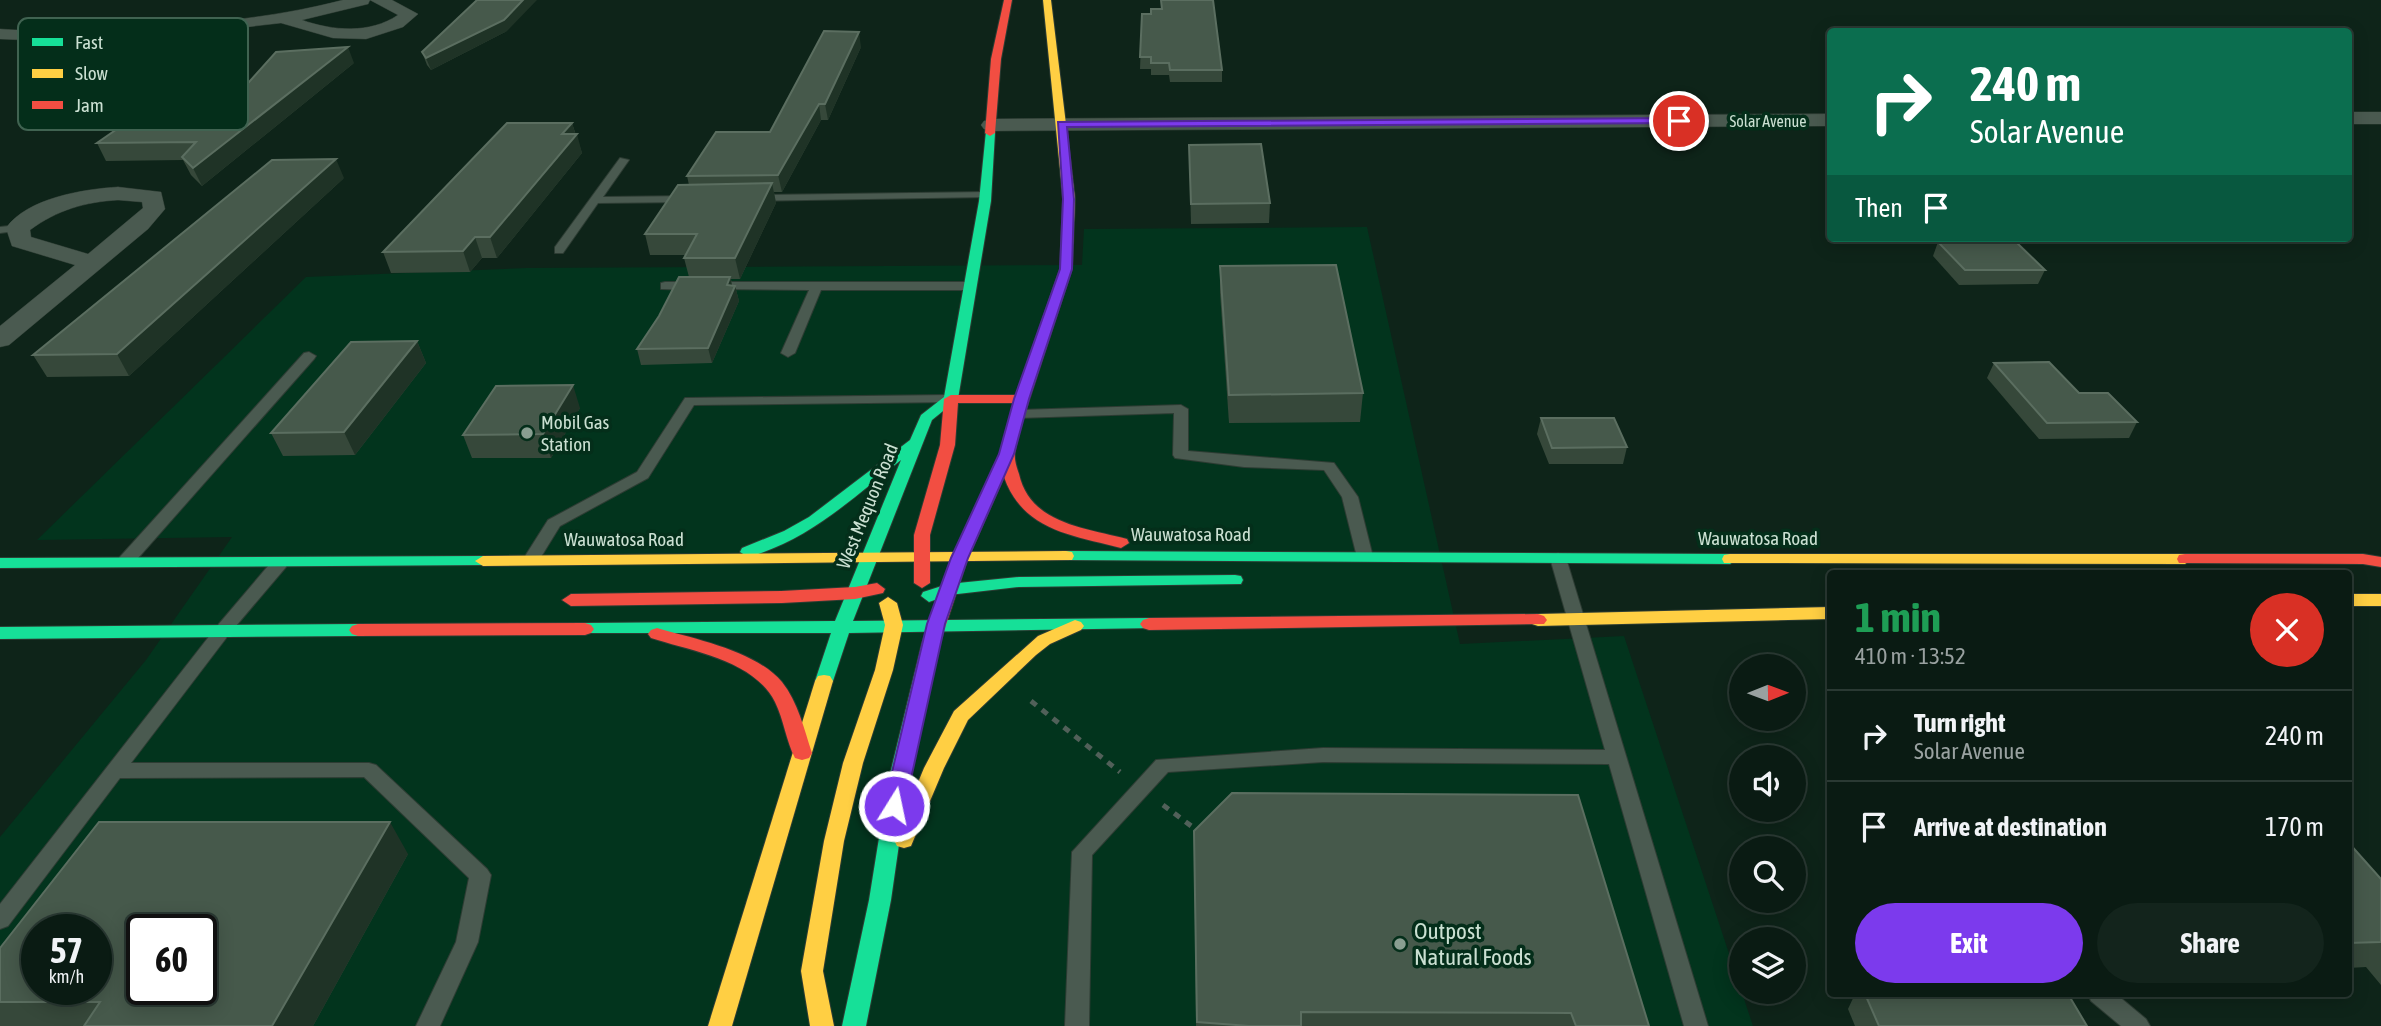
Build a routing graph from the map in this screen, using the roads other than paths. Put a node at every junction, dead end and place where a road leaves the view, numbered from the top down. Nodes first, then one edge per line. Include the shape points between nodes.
1 (362, 0) edge
2 (378, 0) edge
3 (1008, 0) edge
4 (1047, 0) edge
5 (284, 19) junction
6 (248, 23) edge
7 (0, 34) edge
8 (18, 36) edge
9 (2352, 118) edge
10 (2381, 118) edge
11 (1827, 120) edge
12 (1062, 124) junction
13 (991, 125) junction
14 (624, 160) dead end
15 (985, 195) junction
16 (706, 198) edge
17 (734, 198) edge
18 (595, 200) junction
19 (9, 229) edge
20 (559, 250) dead end
21 (92, 263) junction
22 (665, 286) dead end
23 (970, 286) junction
24 (816, 287) junction
25 (0, 338) edge
26 (788, 353) dead end
27 (309, 356) dead end
28 (951, 399) junction
29 (1020, 407) junction
30 (915, 443) junction
31 (1007, 454) junction
32 (1152, 554) junction
33 (1365, 557) junction
34 (1438, 557) junction
35 (918, 558) junction
36 (960, 558) junction
37 (1558, 558) junction
38 (870, 559) junction
39 (720, 560) junction
40 (530, 561) junction
41 (125, 562) junction
42 (2381, 562) edge
43 (0, 563) edge
44 (280, 563) junction
45 (1292, 574) dead end
46 (1252, 579) dead end
47 (902, 581) junction
48 (948, 590) junction
49 (855, 593) junction
50 (2352, 600) edge
51 (2381, 600) edge
52 (548, 601) dead end
53 (904, 608) junction
54 (1827, 613) edge
55 (331, 614) dead end
56 (1577, 620) junction
57 (936, 624) junction
58 (1080, 624) junction
59 (635, 626) junction
60 (842, 626) junction
61 (224, 629) junction
62 (0, 633) edge
63 (802, 753) junction
64 (1618, 757) junction
65 (115, 771) junction
66 (880, 900) junction
67 (0, 920) edge
68 (2103, 997) edge
69 (428, 1026) edge
70 (720, 1026) edge
71 (822, 1026) edge
72 (854, 1026) edge
73 (1077, 1026) edge
74 (1696, 1026) edge
75 (2138, 1026) edge

1 - 5 street
2 - 5 street via 410,14 399,24 370,32 330,34
3 - 13 main road via 996,59
4 - 12 main road
5 - 6 street
7 - 8 street
9 - 10 street
11 - 12 street, Solar Avenue
12 - 13 street, Solar Avenue
12 - 29 main road via 1069,199 1066,269
13 - 15 main road
14 - 18 lane
15 - 17 lane
15 - 23 main road
16 - 18 lane
18 - 20 lane
19 - 21 street via 20,241
19 - 21 street via 61,203 97,194 153,198 153,209 140,224
21 - 25 street
22 - 24 lane
23 - 24 lane
23 - 28 main road
24 - 26 lane
27 - 41 lane
28 - 29 main road
28 - 30 main road, West Mequon Road via 926,418
28 - 35 main road via 953,425 924,515
28 - 40 lane via 690,401 643,475 554,523
29 - 31 main road
29 - 33 lane via 1181,409 1180,455 1329,466 1350,497
30 - 38 main road, West Mequon Road
30 - 39 main road via 849,496 790,535
31 - 32 main road via 1008,478 1021,505 1048,520
31 - 36 main road
32 - 33 main road, Wauwatosa Road
32 - 36 main road, Wauwatosa Road
33 - 34 main road, Wauwatosa Road
34 - 37 main road, Wauwatosa Road
34 - 45 main road
35 - 36 main road, Wauwatosa Road
35 - 38 main road, Wauwatosa Road
35 - 47 main road
36 - 47 main road
36 - 48 main road
37 - 42 main road, Wauwatosa Road
37 - 56 lane
38 - 39 main road, Wauwatosa Road
38 - 47 main road
38 - 49 main road, West Mequon Road
39 - 40 main road, Wauwatosa Road
40 - 44 main road, Wauwatosa Road
41 - 43 main road, Wauwatosa Road
41 - 44 main road, Wauwatosa Road
44 - 61 lane
46 - 48 main road via 1019,582
47 - 49 main road
47 - 53 main road
47 - 53 main road
48 - 53 main road
48 - 57 main road
49 - 52 main road
49 - 60 main road, West Mequon Road
50 - 51 main road
53 - 57 main road
53 - 57 main road
53 - 60 main road
53 - 71 main road via 853,763 834,841 812,971
54 - 56 main road
55 - 61 main road
56 - 58 main road
56 - 64 lane
57 - 58 main road
57 - 66 main road via 898,782
58 - 66 main road via 1030,651 961,716 934,768
59 - 60 main road
59 - 61 main road
59 - 63 main road via 743,665 767,679 783,701
60 - 63 main road, West Mequon Road
61 - 62 main road
61 - 65 lane
63 - 70 main road, West Mequon Road
64 - 73 lane via 1323,755 1163,765 1082,852
64 - 74 lane
65 - 67 lane
65 - 69 lane via 369,770 480,875 467,942
66 - 72 main road
68 - 75 lane

